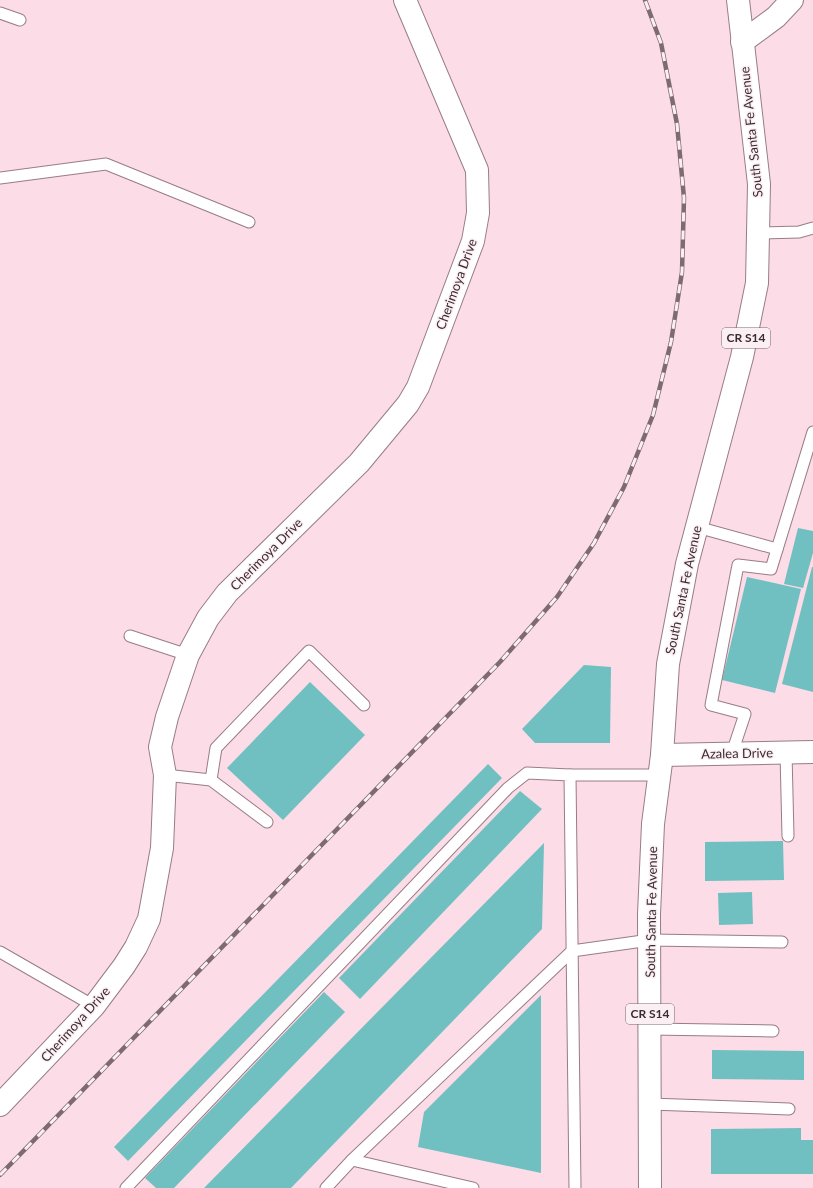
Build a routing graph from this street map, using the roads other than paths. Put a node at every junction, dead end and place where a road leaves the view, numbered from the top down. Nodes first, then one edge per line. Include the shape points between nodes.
1 (405, 0) edge
2 (738, 0) edge
3 (792, 0) edge
4 (0, 13) edge
5 (20, 20) dead end
6 (742, 42) junction
7 (0, 178) edge
8 (249, 222) dead end
9 (813, 228) edge
10 (758, 232) junction
11 (813, 432) edge
12 (697, 527) junction
13 (777, 549) junction
14 (130, 636) dead end
15 (188, 655) junction
16 (364, 705) dead end
17 (786, 752) junction
18 (813, 752) edge
19 (732, 754) junction
20 (660, 765) junction
21 (165, 775) junction
22 (570, 775) junction
23 (211, 780) junction
24 (267, 822) dead end
25 (788, 836) dead end
26 (650, 940) junction
27 (782, 942) dead end
28 (572, 951) junction
29 (0, 952) edge
30 (94, 1006) junction
31 (650, 1029) junction
32 (773, 1031) dead end
33 (650, 1104) junction
34 (0, 1105) edge
35 (789, 1109) dead end
36 (352, 1160) junction
37 (126, 1188) edge
38 (326, 1188) edge
39 (472, 1188) edge
40 (575, 1188) edge
41 (650, 1188) edge

1 - 15 street, Cherimoya Drive via 477,170 478,213 473,241 418,387 408,404 358,463 228,593 208,618
2 - 6 street, South Santa Fe Avenue / CR S14
3 - 6 street via 776,17
4 - 5 lane
6 - 10 street, South Santa Fe Avenue / CR S14 via 759,184
7 - 8 lane via 106,164
9 - 10 lane via 799,232
10 - 12 street, South Santa Fe Avenue / CR S14 via 757,283 742,357
11 - 13 lane
12 - 13 lane
12 - 20 street, South Santa Fe Avenue / CR S14 via 687,564 668,664
13 - 19 lane via 772,569 738,565 711,705 745,714
14 - 15 lane
15 - 21 street, Cherimoya Drive via 167,717 160,747
16 - 23 lane via 309,651 216,748
17 - 18 street, Azalea Drive
17 - 19 street, Azalea Drive
17 - 25 lane
19 - 20 street, Azalea Drive
20 - 22 lane
20 - 26 street, South Santa Fe Avenue / CR S14 via 653,824
21 - 23 lane
21 - 30 street, Cherimoya Drive via 162,848 149,919 124,966
22 - 28 lane
22 - 37 lane via 527,773 508,788
23 - 24 lane
26 - 27 lane
26 - 28 lane
26 - 31 street, South Santa Fe Avenue / CR S14
28 - 36 lane
28 - 40 lane
29 - 30 lane
30 - 34 street, Cherimoya Drive
31 - 32 lane
31 - 33 street, South Santa Fe Avenue / CR S14
33 - 35 lane
33 - 41 street, South Santa Fe Avenue / CR S14
36 - 38 lane
36 - 39 lane

